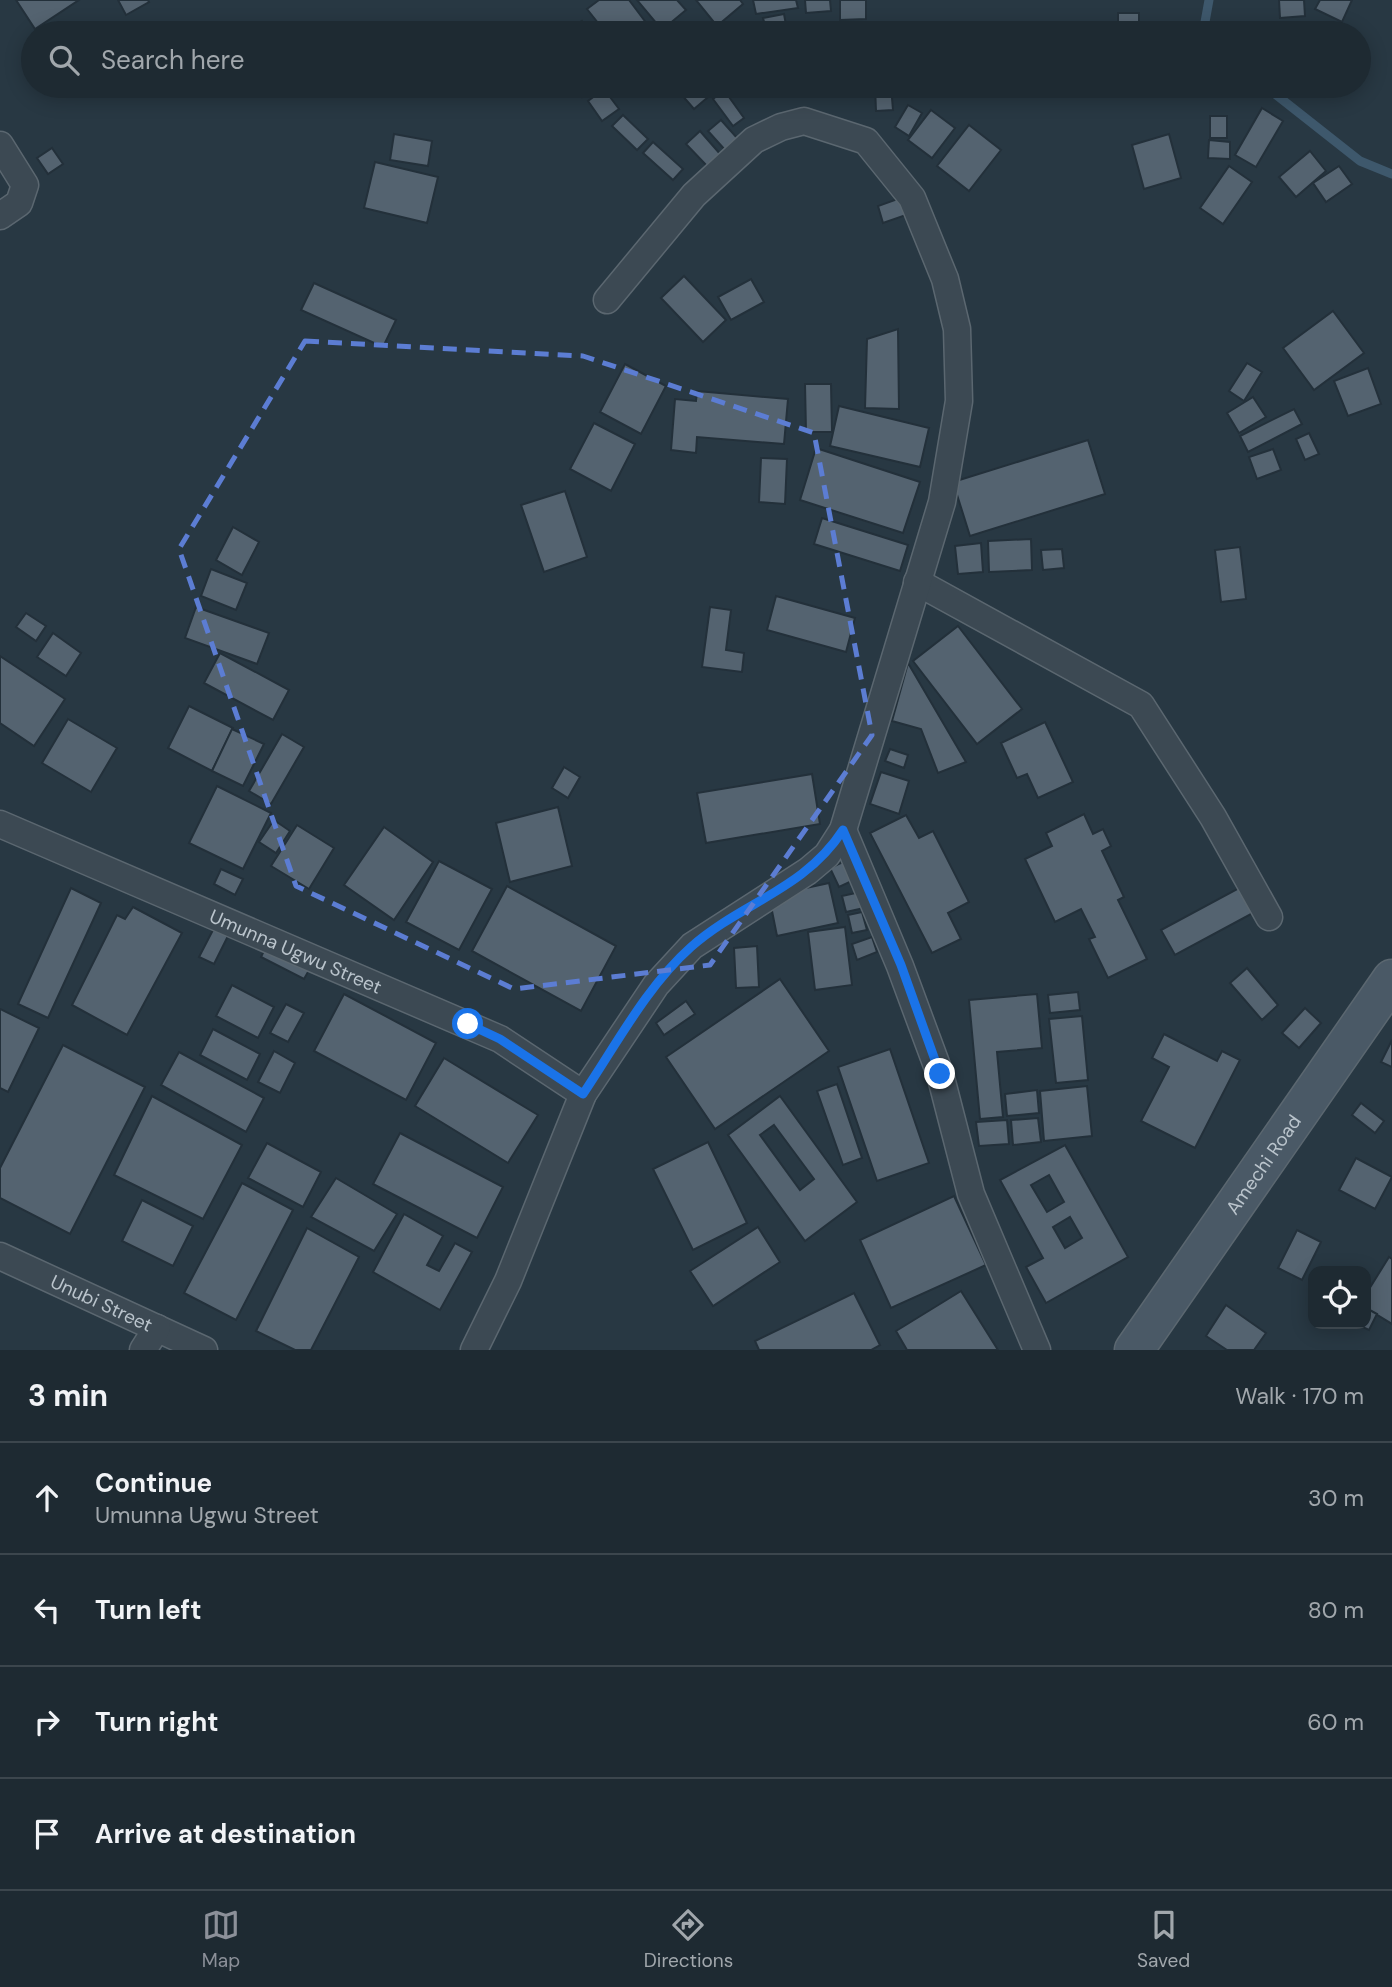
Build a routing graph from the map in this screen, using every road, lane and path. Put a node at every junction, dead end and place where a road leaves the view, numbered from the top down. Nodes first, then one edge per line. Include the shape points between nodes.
1 (0, 145) edge
2 (0, 216) edge
3 (607, 300) dead end
4 (917, 582) junction
5 (0, 824) edge
6 (843, 830) junction
7 (1269, 917) dead end
8 (1392, 979) edge
9 (583, 1094) junction
10 (0, 1256) edge
11 (150, 1339) edge
12 (204, 1350) edge
13 (474, 1350) edge
14 (1037, 1350) edge
15 (1134, 1350) edge

1 - 2 street via 25,185 19,203
3 - 4 street via 694,195 754,139 804,121 866,141 912,198 945,279 957,329 959,401 954,446
4 - 6 street
4 - 7 street via 1141,705 1213,817
5 - 9 street, Umunna Ugwu Street via 500,1039
6 - 9 street via 827,855 808,871 692,946 656,985
6 - 14 street via 901,965 940,1074 971,1194
8 - 15 main road, Amechi Road
9 - 13 street via 508,1281
10 - 11 street, Unubi Street
11 - 12 street, Unubi Street

